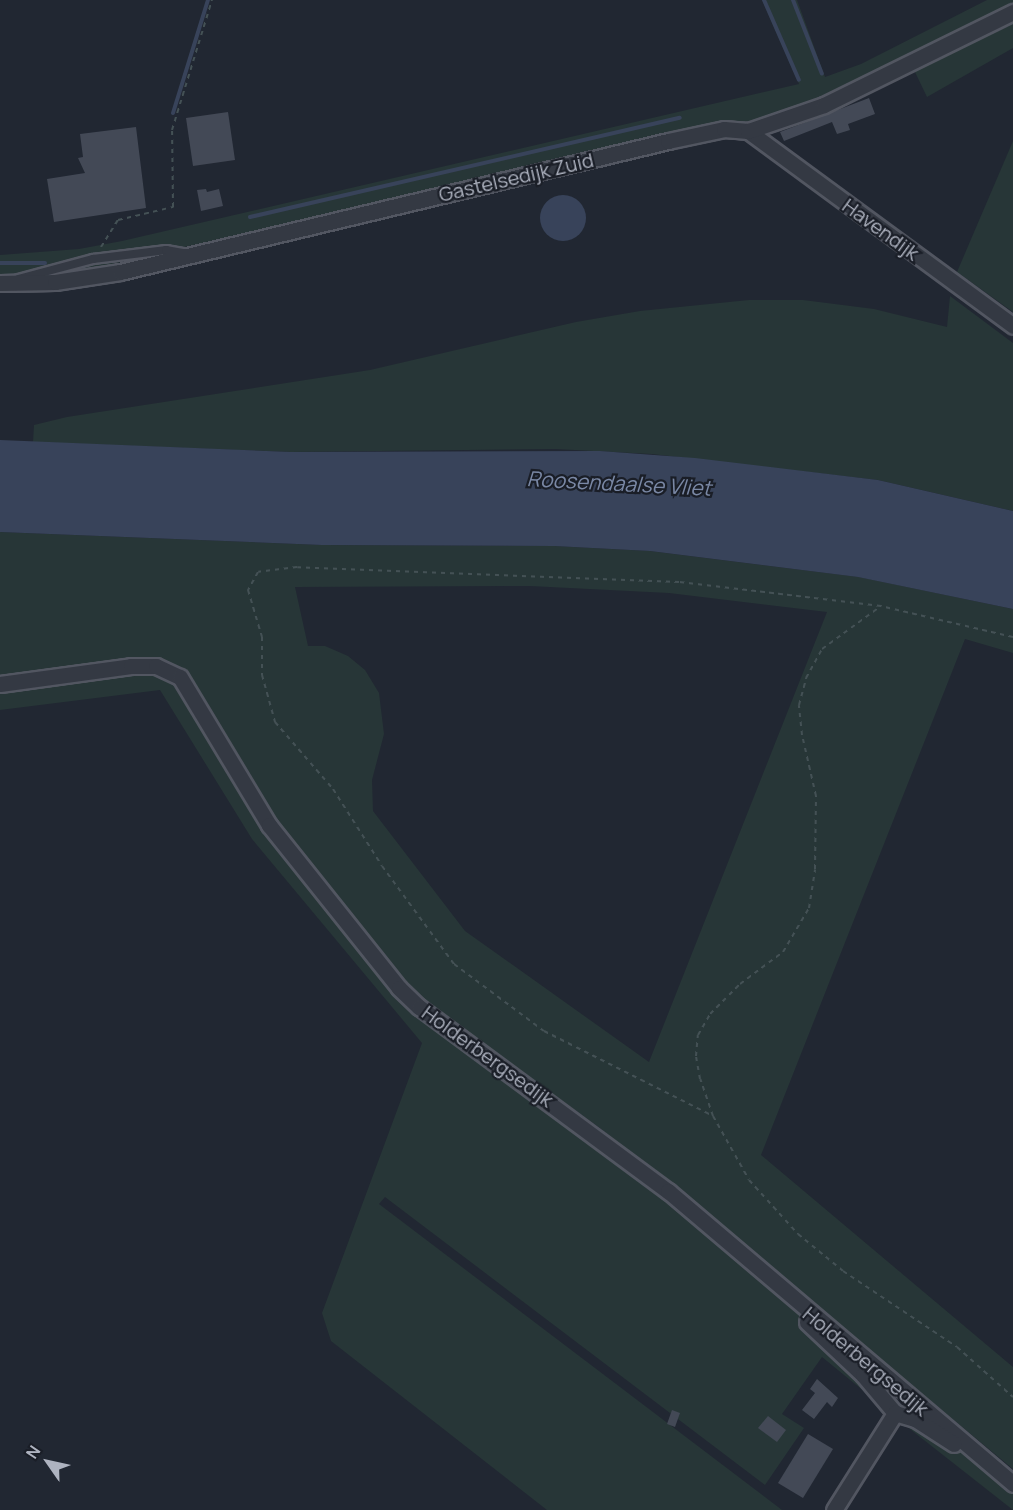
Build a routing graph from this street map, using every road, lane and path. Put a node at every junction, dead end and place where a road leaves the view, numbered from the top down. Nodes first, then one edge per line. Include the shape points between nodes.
1 (212, 0) edge
2 (1013, 12) edge
3 (748, 131) junction
4 (192, 254) junction
5 (93, 259) junction
6 (4, 282) edge
7 (1013, 326) edge
8 (881, 606) junction
9 (1013, 637) edge
10 (0, 684) edge
11 (713, 1116) junction
12 (789, 1297) junction
13 (1013, 1397) edge
14 (895, 1413) junction
15 (983, 1459) junction
16 (1013, 1484) edge
17 (834, 1510) edge

1 - 5 path via 172,130 173,207 118,220
2 - 3 street, Gastelsedijk Zuid via 824,105
3 - 4 street, Gastelsedijk Zuid via 724,129 668,141
3 - 7 street, Havendijk
4 - 5 lane via 166,250
4 - 6 street, Gastelsedijk Zuid via 120,272 55,282
5 - 6 lane
8 - 9 path
8 - 11 path via 822,649 806,678 799,705 816,796 815,868 809,908 783,952 741,984 711,1014 698,1035 700,1079
8 - 11 path via 680,582 297,567 258,572 248,590 262,637 262,675 275,722 333,789 442,951 544,1031
10 - 12 street, Holderbergsedijk via 131,666 162,667 180,677 269,825 399,988 419,1007 668,1191
11 - 13 path via 749,1180 798,1234 843,1271 957,1347
12 - 14 street via 825,1343 863,1376
12 - 15 street, Holderbergsedijk
14 - 15 street via 915,1419
14 - 17 street
15 - 16 street, Holderbergsedijk

